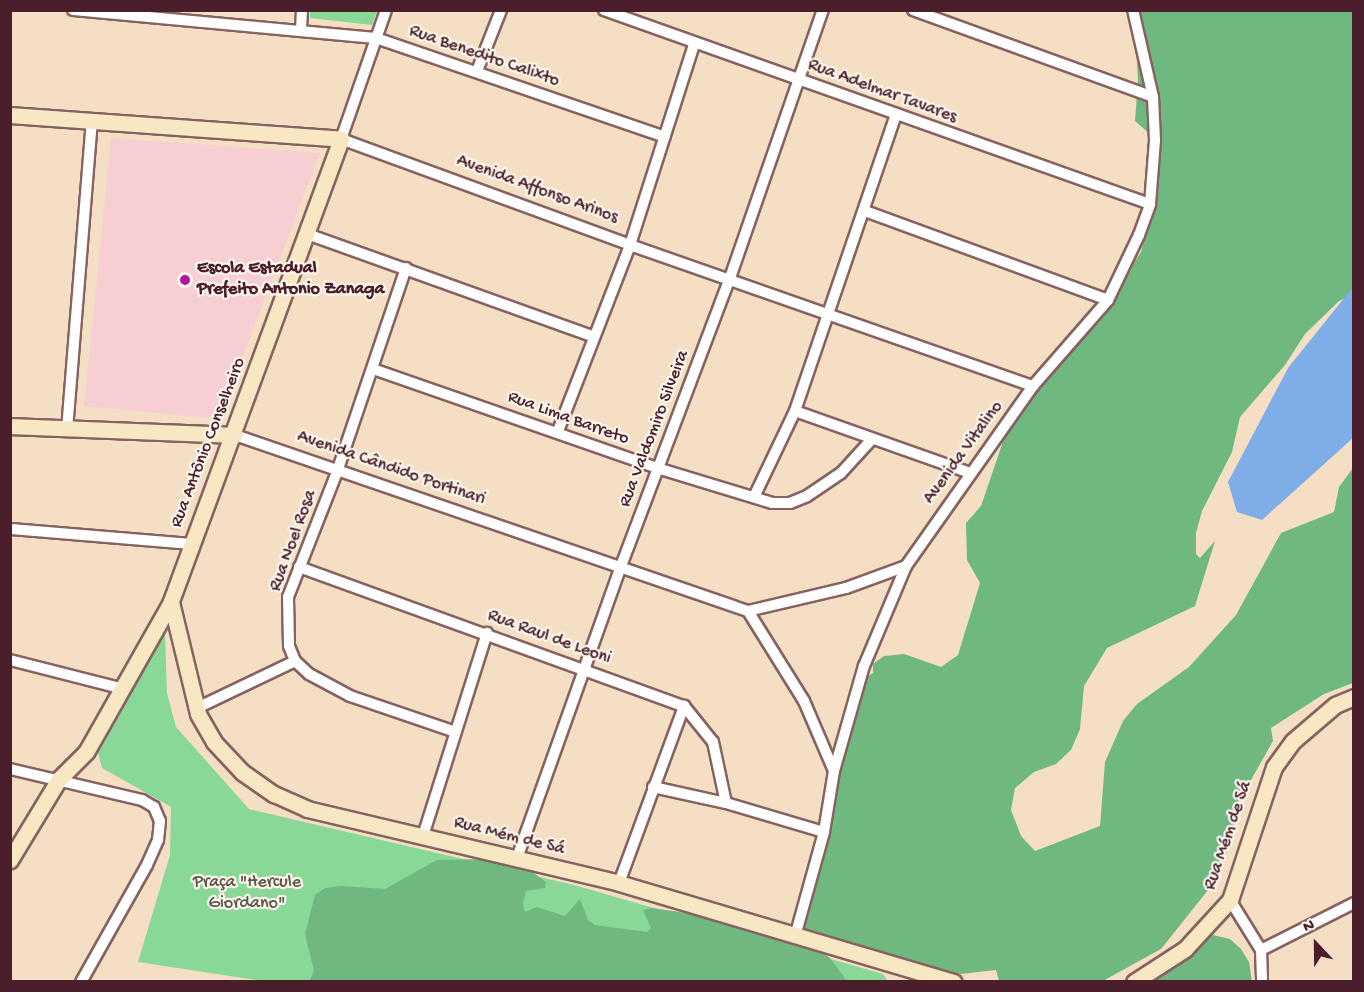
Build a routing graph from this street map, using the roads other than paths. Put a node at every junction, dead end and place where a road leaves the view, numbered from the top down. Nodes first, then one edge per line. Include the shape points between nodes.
1 (73, 10) edge
2 (302, 10) edge
3 (386, 10) edge
4 (501, 10) edge
5 (604, 10) edge
6 (823, 10) edge
7 (913, 10) edge
8 (1133, 10) edge
9 (934, 14) edge
10 (301, 29) junction
11 (376, 38) junction
12 (694, 44) junction
13 (477, 71) junction
14 (799, 80) junction
15 (1153, 96) junction
16 (896, 114) junction
17 (10, 115) edge
18 (92, 121) junction
19 (665, 137) junction
20 (341, 139) junction
21 (1150, 204) junction
22 (865, 211) junction
23 (307, 234) junction
24 (630, 245) junction
25 (406, 268) junction
26 (730, 279) junction
27 (1108, 300) junction
28 (827, 313) junction
29 (594, 337) junction
30 (373, 369) junction
31 (1033, 386) junction
32 (795, 411) junction
33 (10, 426) edge
34 (67, 430) junction
35 (558, 431) junction
36 (236, 435) junction
37 (872, 439) junction
38 (657, 468) junction
39 (337, 472) junction
40 (970, 473) junction
41 (754, 497) junction
42 (10, 529) edge
43 (192, 544) junction
44 (621, 566) junction
45 (906, 566) junction
46 (299, 567) junction
47 (171, 602) junction
48 (748, 611) junction
49 (487, 633) junction
50 (10, 660) edge
51 (295, 662) junction
52 (585, 669) junction
53 (124, 689) junction
54 (1353, 697) edge
55 (684, 706) junction
56 (197, 708) junction
57 (453, 731) junction
58 (10, 769) edge
59 (834, 771) junction
60 (59, 779) junction
61 (653, 787) junction
62 (726, 802) junction
63 (824, 832) junction
64 (423, 836) junction
65 (517, 858) junction
66 (10, 860) edge
67 (619, 883) junction
68 (1230, 900) junction
69 (1353, 903) edge
70 (796, 933) junction
71 (1261, 950) junction
72 (919, 978) edge
73 (81, 981) edge
74 (954, 981) edge
75 (1134, 981) edge
76 (1262, 981) edge

1 - 10 street, Rua Benedito Calixto
2 - 10 street
3 - 11 street, Rua Antônio Conselheiro
4 - 13 street
5 - 12 street, Rua Adelmar Tavares
6 - 14 street, Rua Valdomiro Silveira
7 - 9 street
8 - 15 street, Avenida Vitalino
9 - 15 street
10 - 11 street, Rua Benedito Calixto
11 - 13 street, Rua Benedito Calixto
11 - 20 street, Rua Antônio Conselheiro
12 - 14 street, Rua Adelmar Tavares
12 - 19 street
13 - 19 street, Rua Benedito Calixto
14 - 16 street, Rua Adelmar Tavares
14 - 26 street, Rua Valdomiro Silveira
15 - 21 street, Avenida Vitalino via 1155,140
16 - 21 street, Rua Adelmar Tavares
16 - 22 street
17 - 18 street, Avenida Affonso Arinos
18 - 20 street, Avenida Affonso Arinos
18 - 34 street
19 - 24 street
20 - 23 street, Rua Antônio Conselheiro
20 - 24 street, Avenida Affonso Arinos
21 - 27 street, Avenida Vitalino
22 - 27 street
22 - 28 street
23 - 25 street
23 - 36 street, Rua Antônio Conselheiro
24 - 26 street, Avenida Affonso Arinos
24 - 29 street
25 - 29 street
25 - 30 street, Rua Noel Rosa
26 - 28 street, Avenida Affonso Arinos
26 - 38 street, Rua Valdomiro Silveira
27 - 31 street, Avenida Vitalino
28 - 31 street, Avenida Affonso Arinos
28 - 32 street
29 - 35 street
30 - 35 street, Rua Lima Barreto
30 - 39 street, Rua Noel Rosa
31 - 40 street, Avenida Vitalino
32 - 37 street
32 - 41 street
33 - 34 street, Avenida Cândido Portinari
34 - 36 street, Avenida Cândido Portinari
35 - 38 street, Rua Lima Barreto
36 - 39 street, Avenida Cândido Portinari
36 - 43 street, Rua Antônio Conselheiro
37 - 40 street
37 - 41 street, Rua Lima Barreto via 841,473 807,496 790,503
38 - 41 street, Rua Lima Barreto
38 - 44 street, Rua Valdomiro Silveira
39 - 44 street, Avenida Cândido Portinari
39 - 46 street, Rua Noel Rosa
40 - 45 street, Avenida Vitalino
42 - 43 street
43 - 47 street, Rua Antônio Conselheiro
44 - 48 street, Avenida Cândido Portinari
44 - 52 street, Rua Valdomiro Silveira
45 - 48 street via 846,588
45 - 59 street, Avenida Vitalino via 864,666
46 - 49 street, Rua Raul de Leoni
46 - 51 street, Rua Noel Rosa via 288,597 289,645
47 - 53 street, Rua Antônio Conselheiro
47 - 56 street, Rua Mém de Sá
48 - 59 street via 804,701
49 - 52 street, Rua Raul de Leoni
49 - 57 street
50 - 53 street
51 - 56 street
51 - 57 street via 350,696
52 - 55 street, Rua Raul de Leoni
52 - 65 street, Rua Valdomiro Silveira
53 - 60 street, Rua Antônio Conselheiro via 86,752
54 - 68 street, Rua Mém de Sá via 1335,705 1293,741 1275,767
55 - 61 street
55 - 62 street via 713,742
56 - 64 street, Rua Mém de Sá via 214,742 242,772 274,794 307,808
57 - 64 street
58 - 60 street
59 - 63 street, Avenida Vitalino
60 - 66 street, Rua Antônio Conselheiro
60 - 73 street via 142,800 154,807 160,821 158,840 147,865
61 - 62 street
61 - 67 street
62 - 63 street
63 - 70 street, Avenida Vitalino
64 - 65 street, Rua Mém de Sá
65 - 67 street, Rua Mém de Sá
67 - 70 street, Rua Mém de Sá
68 - 71 street
68 - 75 street, Rua Mém de Sá via 1185,949
69 - 71 street
70 - 72 street, Rua Mém de Sá
71 - 76 street
72 - 74 street, Rua Mém de Sá

